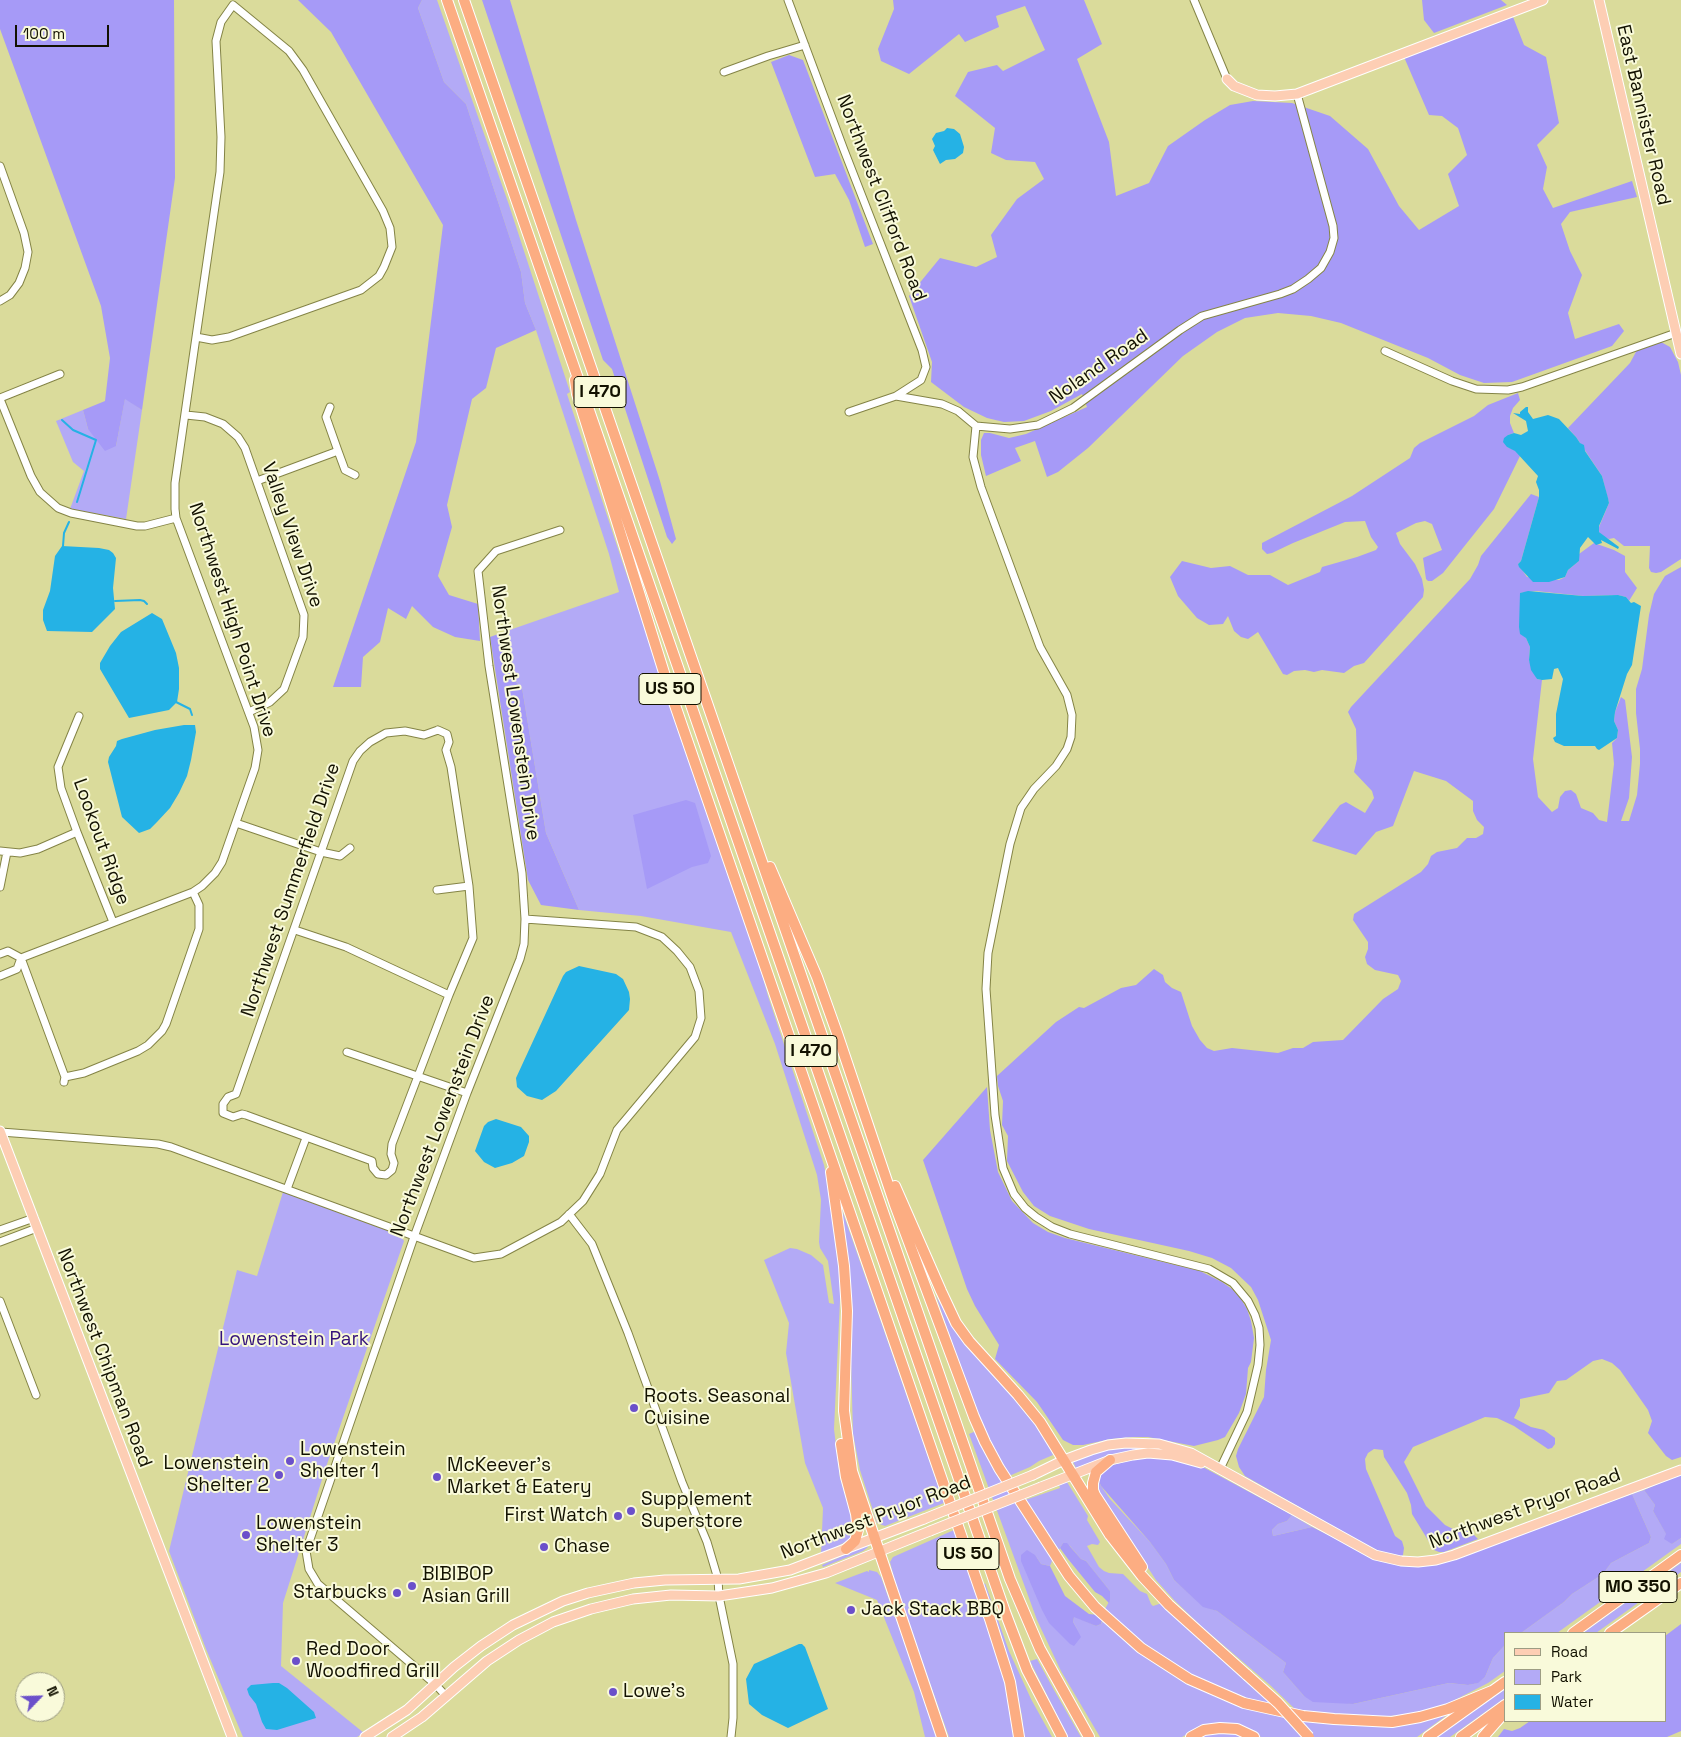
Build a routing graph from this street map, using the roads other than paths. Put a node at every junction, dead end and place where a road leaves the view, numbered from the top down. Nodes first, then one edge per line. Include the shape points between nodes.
1 (447, 0) edge
2 (464, 0) edge
3 (788, 0) edge
4 (1194, 0) edge
5 (1543, 0) edge
6 (1599, 0) edge
7 (805, 45) junction
8 (724, 72) dead end
9 (1227, 79) joint
10 (1297, 94) junction
11 (0, 166) edge
12 (0, 301) edge
13 (1678, 321) edge
14 (1676, 333) junction
15 (196, 337) junction
16 (1386, 351) dead end
17 (1681, 354) edge
18 (573, 359) junction
19 (60, 374) dead end
20 (896, 396) junction
21 (0, 398) edge
22 (330, 407) dead end
23 (849, 412) dead end
24 (186, 415) junction
25 (976, 426) junction
26 (338, 452) junction
27 (355, 474) dead end
28 (257, 481) junction
29 (176, 518) junction
30 (560, 530) dead end
31 (248, 712) junction
32 (79, 716) dead end
33 (736, 785) junction
34 (236, 823) junction
35 (77, 832) junction
36 (350, 848) dead end
37 (3, 852) edge
38 (321, 852) junction
39 (469, 886) junction
40 (0, 887) edge
41 (437, 890) dead end
42 (194, 892) junction
43 (525, 918) junction
44 (113, 922) junction
45 (295, 930) junction
46 (0, 954) edge
47 (21, 958) junction
48 (0, 976) edge
49 (449, 995) junction
50 (347, 1052) dead end
51 (418, 1077) junction
52 (467, 1093) junction
53 (0, 1131) edge
54 (872, 1132) junction
55 (306, 1138) junction
56 (828, 1149) junction
57 (287, 1189) junction
58 (569, 1214) junction
59 (34, 1218) junction
60 (37, 1228) junction
61 (0, 1230) edge
62 (414, 1237) junction
63 (0, 1242) edge
64 (0, 1303) edge
65 (845, 1373) junction
66 (36, 1395) dead end
67 (1064, 1460) junction
68 (1110, 1460) junction
69 (1220, 1469) junction
70 (1681, 1470) edge
71 (1073, 1475) junction
72 (874, 1538) junction
73 (846, 1550) junction
74 (879, 1552) junction
75 (1681, 1555) edge
76 (718, 1579) junction
77 (1681, 1582) edge
78 (1158, 1593) junction
79 (719, 1596) junction
80 (1573, 1632) edge
81 (1611, 1632) edge
82 (1504, 1683) edge
83 (435, 1684) junction
84 (1492, 1691) junction
85 (446, 1696) junction
86 (1504, 1706) edge
87 (1504, 1713) edge
88 (232, 1737) edge
89 (365, 1737) edge
90 (392, 1737) edge
91 (731, 1737) edge
92 (942, 1737) edge
93 (1019, 1737) edge
94 (1062, 1737) edge
95 (1089, 1737) edge
96 (1191, 1737) edge
97 (1254, 1737) edge
98 (1309, 1737) edge
99 (1428, 1737) edge
100 (1460, 1737) edge
101 (1483, 1737) edge

1 - 18 highway, I 470
2 - 33 highway, I 470
3 - 7 street, Northwest Clifford Road
4 - 9 street
5 - 10 main road
6 - 13 main road, East Bannister Road
7 - 8 street
7 - 20 street, Northwest Clifford Road via 924,359 925,374 921,380
9 - 10 main road via 1234,86 1257,95
10 - 25 street, Noland Road via 1334,238 1321,268 1293,289 1202,316 1055,418 1024,428
11 - 12 street via 28,252 19,283 10,295
13 - 14 main road, East Bannister Road
14 - 16 street via 1508,390 1476,389 1460,384
14 - 17 main road, East Bannister Road
15 - 15 street, Northwest High Point Drive via 220,172 222,137 216,41 222,22 233,5 289,51 304,70 383,211 390,228 392,246 379,276 361,290 229,337 212,340
15 - 24 street, Northwest High Point Drive
18 - 56 highway, US 50 via 577,394 666,679
18 - 94 highway, I 470 via 1008,1620 1027,1670
19 - 21 street
20 - 23 street
20 - 25 street via 942,404 958,411
21 - 29 street via 31,476 40,492 58,508 137,526
22 - 26 street via 326,417
24 - 28 street, Valley View Drive via 214,420 230,430 245,448
24 - 29 street, Northwest High Point Drive via 175,483
25 - 69 street via 973,457 980,487 1040,647 1067,695 1072,715 1067,749 1021,808 1010,844 988,954 986,989 995,1115 1003,1168 1014,1194 1025,1208 1052,1227 1209,1269 1233,1283 1248,1301 1259,1328 1258,1366 1247,1412
26 - 27 street via 345,470
26 - 28 street
28 - 31 street, Valley View Drive via 302,605 305,626 284,689 266,705
29 - 31 street, Northwest High Point Drive
30 - 43 street, Northwest Lowenstein Drive via 496,552 478,571 522,873
31 - 34 street, Northwest High Point Drive via 256,735 258,758
32 - 35 street, Lookout Ridge via 58,766 61,788
33 - 54 highway via 816,978
33 - 95 highway, I 470 via 1010,1578 1040,1649
34 - 38 street
34 - 42 street, Northwest High Point Drive via 222,862
35 - 37 street via 38,849
35 - 44 street, Lookout Ridge
36 - 38 street via 340,856
37 - 40 street
38 - 39 street, Northwest Summerfield Drive via 353,761 360,751 386,733 405,731 424,735 438,730 447,734 449,742 446,750
38 - 45 street, Northwest Summerfield Drive
39 - 41 street
39 - 49 street, Northwest Summerfield Drive via 473,938
42 - 44 street, Northwest High Point Drive
42 - 47 street via 199,905 199,929 166,1024 148,1045 138,1051 84,1073 64,1080
43 - 52 street, Northwest Lowenstein Drive via 520,958
43 - 58 street via 636,927 662,938 677,951 690,967 700,991 701,1018 695,1036 617,1130 600,1174 583,1201
44 - 47 street, Northwest High Point Drive
45 - 49 street via 346,947
45 - 55 street, Northwest Summerfield Drive via 236,1094 223,1104 224,1113 233,1117 246,1115
46 - 47 street via 8,951
47 - 48 street, Northwest High Point Drive via 17,969
49 - 51 street, Northwest Summerfield Drive
50 - 51 street
51 - 52 street
51 - 55 street, Northwest Summerfield Drive via 392,1144 392,1170 386,1175 378,1174 372,1161
52 - 62 street, Northwest Lowenstein Drive
53 - 57 street via 158,1144
53 - 59 main road, Northwest Chipman Road
54 - 67 highway via 956,1322 1040,1422
54 - 84 highway via 895,1205 985,1442 1069,1576 1120,1630 1189,1680 1244,1703 1303,1716 1392,1722 1438,1712
55 - 57 street
56 - 65 highway via 844,1266 847,1311
56 - 93 highway, US 50 via 993,1628 1010,1682
57 - 62 street
58 - 62 street via 561,1222 501,1254 474,1258
58 - 76 street via 592,1244 707,1542
59 - 60 main road, Northwest Chipman Road
59 - 61 street
60 - 63 street
60 - 88 main road, Northwest Chipman Road
62 - 83 street, Northwest Lowenstein Drive via 306,1551 308,1569 318,1584
64 - 66 street
65 - 72 highway via 848,1450
65 - 73 highway via 840,1410 842,1458 858,1530 855,1541
67 - 69 main road, Northwest Pryor Road via 1108,1446 1147,1443 1184,1450
67 - 71 highway
67 - 72 main road, Northwest Pryor Road, bridge
68 - 69 main road, Northwest Pryor Road via 1148,1453 1172,1454
68 - 71 main road, Northwest Pryor Road
68 - 78 highway via 1096,1472 1092,1484 1095,1495
69 - 70 main road, Northwest Pryor Road via 1375,1555 1418,1562 1454,1555
71 - 74 main road, Northwest Pryor Road, bridge
71 - 78 highway via 1110,1534
72 - 73 main road, Northwest Pryor Road
72 - 74 highway
73 - 76 main road, Northwest Pryor Road via 783,1572
74 - 79 main road, Northwest Pryor Road via 802,1580
74 - 92 highway
75 - 80 highway, MO 350
76 - 79 street
76 - 83 main road, Northwest Pryor Road via 634,1583 562,1601 481,1646
77 - 81 highway, MO 350
78 - 98 highway, bridge via 1278,1702
79 - 85 main road, Northwest Pryor Road via 671,1595 633,1599 560,1620 518,1640 487,1660
79 - 91 street via 733,1664
82 - 84 highway
83 - 85 street, Northwest Lowenstein Drive
83 - 89 main road, Northwest Pryor Road via 407,1710
84 - 99 highway
85 - 90 main road, Northwest Pryor Road
86 - 100 highway
87 - 101 highway
96 - 97 highway via 1204,1730 1220,1728 1237,1729

